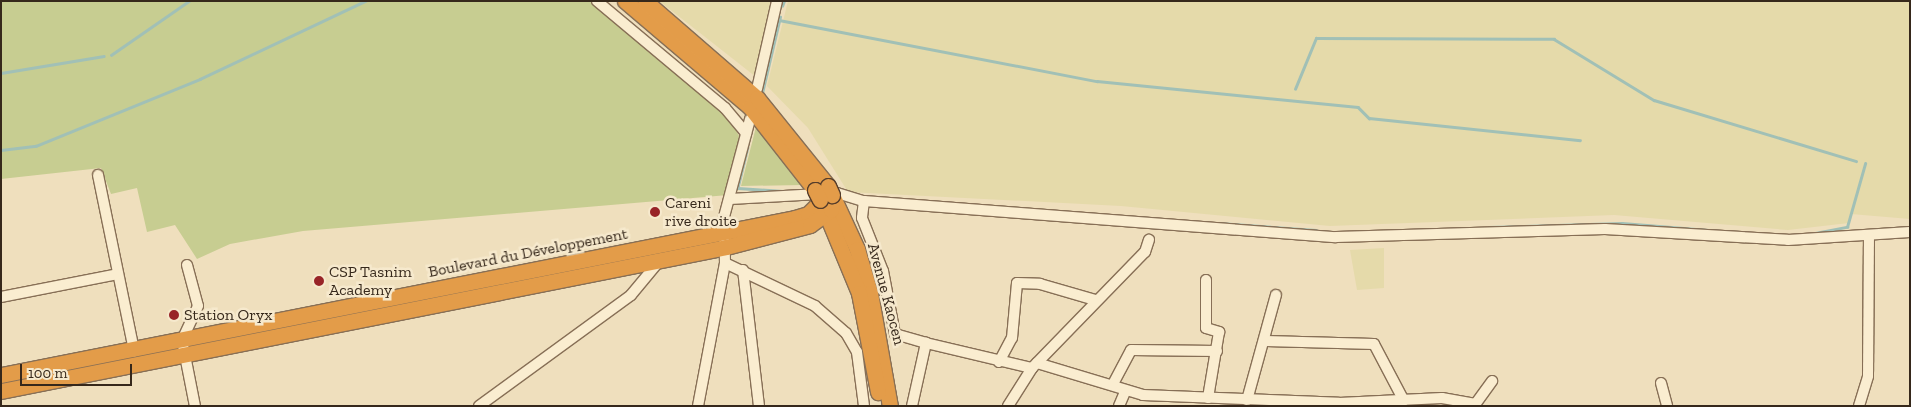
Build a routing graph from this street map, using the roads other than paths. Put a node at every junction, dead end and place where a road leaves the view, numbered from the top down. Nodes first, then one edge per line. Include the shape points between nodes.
1 (597, 1) edge
2 (625, 1) edge
3 (645, 1) edge
4 (777, 1) edge
5 (757, 89) dead end
6 (750, 120) dead end
7 (746, 133) junction
8 (98, 175) dead end
9 (825, 198) junction
10 (730, 199) junction
11 (864, 201) junction
12 (810, 225) junction
13 (723, 232) junction
14 (1910, 232) edge
15 (1869, 236) junction
16 (838, 239) junction
17 (1149, 240) dead end
18 (726, 247) junction
19 (661, 259) junction
20 (612, 262) junction
21 (725, 263) junction
22 (186, 265) dead end
23 (743, 270) junction
24 (118, 274) junction
25 (1206, 280) dead end
26 (1276, 295) dead end
27 (1, 297) edge
28 (1095, 300) junction
29 (1266, 340) junction
30 (926, 343) junction
31 (184, 348) junction
32 (134, 351) junction
33 (1217, 351) junction
34 (999, 362) junction
35 (1034, 365) junction
36 (1, 375) edge
37 (1492, 381) dead end
38 (1661, 383) dead end
39 (1113, 384) junction
40 (1, 391) edge
41 (1125, 392) junction
42 (1247, 400) junction
43 (1213, 401) edge
44 (1404, 401) junction
45 (1316, 404) edge
46 (1474, 405) edge
47 (195, 406) edge
48 (479, 406) edge
49 (698, 406) edge
50 (759, 406) edge
51 (864, 406) edge
52 (879, 406) edge
53 (890, 406) edge
54 (912, 406) edge
55 (1008, 406) edge
56 (1119, 406) edge
57 (1667, 406) edge
58 (1858, 406) edge

1 - 7 street via 725,108
2 - 9 highway via 750,107
3 - 9 highway via 757,98
4 - 5 street
6 - 7 street
7 - 10 street
8 - 24 street
9 - 12 highway, Boulevard du Développement
9 - 13 highway, Boulevard du Développement via 806,215
9 - 16 highway, Avenue Kaocen
9 - 53 highway, Avenue Kaocen via 857,249 884,352
10 - 11 street via 837,193
10 - 13 street
11 - 15 street via 1336,237 1605,229 1788,240
11 - 30 street via 862,218 883,271 895,334
12 - 16 highway via 824,228
12 - 18 highway, Boulevard du Développement
13 - 18 street
13 - 20 highway, Boulevard du Développement
14 - 15 street
15 - 58 street via 1872,265 1868,376
16 - 52 highway, Avenue Kaocen via 861,302
17 - 28 street via 1144,252
18 - 19 highway, Boulevard du Développement
18 - 21 street
19 - 20 highway, Boulevard du Développement
19 - 48 street via 631,295
20 - 31 highway, Boulevard du Développement
21 - 23 street
21 - 49 street
22 - 31 street via 198,306
23 - 50 street
23 - 51 street via 814,306 853,340
24 - 27 street
24 - 32 street
25 - 33 street via 1206,328 1220,332
26 - 29 street
28 - 34 street via 1040,284 1017,283 1012,338
28 - 35 street
29 - 42 street
29 - 44 street via 1374,344
30 - 34 street
30 - 54 street
31 - 32 highway, Boulevard du Développement
31 - 40 highway, Boulevard du Développement
31 - 47 street
32 - 36 highway, Boulevard du Développement
33 - 39 street via 1131,350
33 - 43 street
34 - 35 street
35 - 39 street
35 - 55 street
37 - 46 street
38 - 57 street
39 - 41 street
41 - 43 street
41 - 56 street
42 - 43 street
42 - 45 street
44 - 45 street
44 - 46 street via 1442,398

